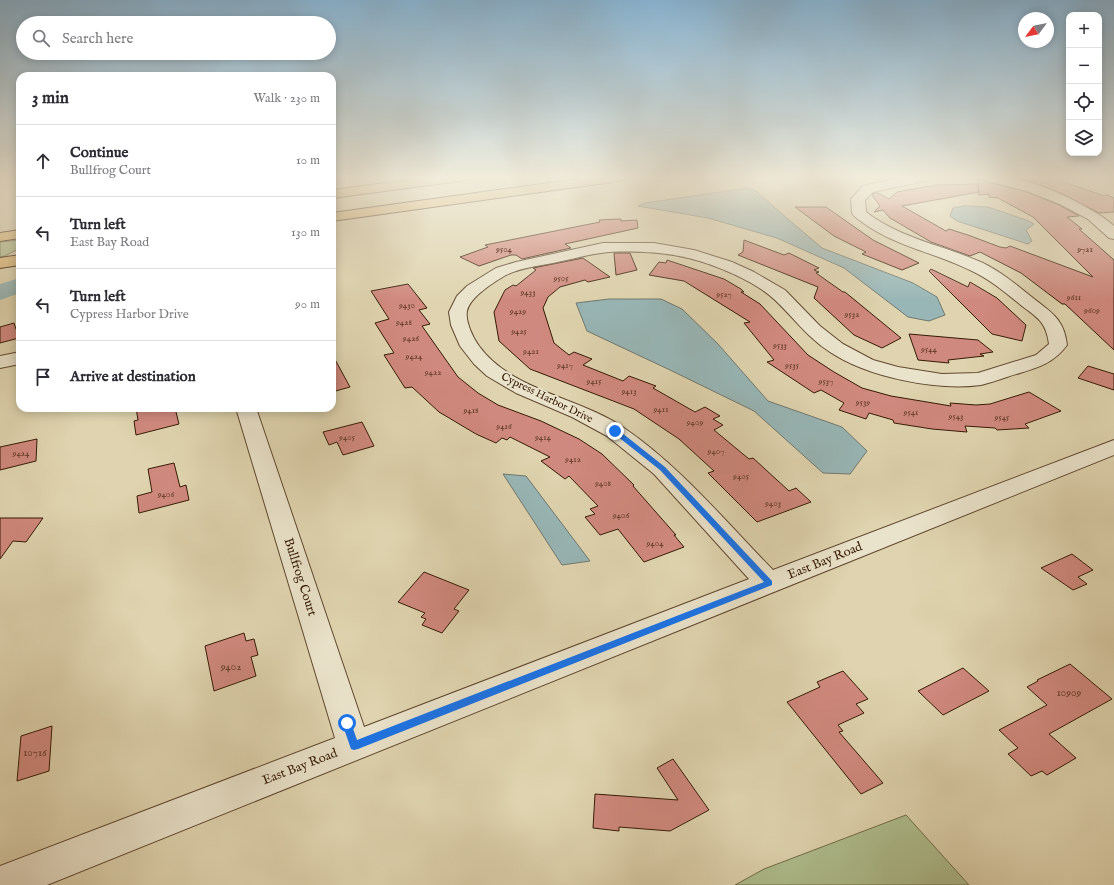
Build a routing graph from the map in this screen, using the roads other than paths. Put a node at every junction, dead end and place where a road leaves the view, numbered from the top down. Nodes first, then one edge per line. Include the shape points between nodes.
1 (866, 218) edge
2 (1095, 218) edge
3 (16, 235) edge
4 (1114, 235) edge
5 (0, 237) edge
6 (16, 261) edge
7 (0, 263) edge
8 (16, 359) edge
9 (0, 362) edge
10 (247, 412) edge
11 (1114, 447) edge
12 (769, 583) junction
13 (354, 746) junction
14 (0, 884) edge

1 - 12 street, Cypress Harbor Drive via 894,236 982,270 1009,286 1050,319 1056,331 1058,345 1043,359 980,379 929,379 880,369 846,355 836,348 814,330 784,298 753,277 694,255 654,248 603,248 522,265 497,274 473,290 463,300 458,312 460,326 469,346 494,372 523,389 579,412 615,431 662,469
2 - 4 street
3 - 5 highway
6 - 7 highway
8 - 9 street
10 - 13 street, Bullfrog Court
11 - 12 street, East Bay Road
12 - 13 street, East Bay Road
13 - 14 street, East Bay Road

